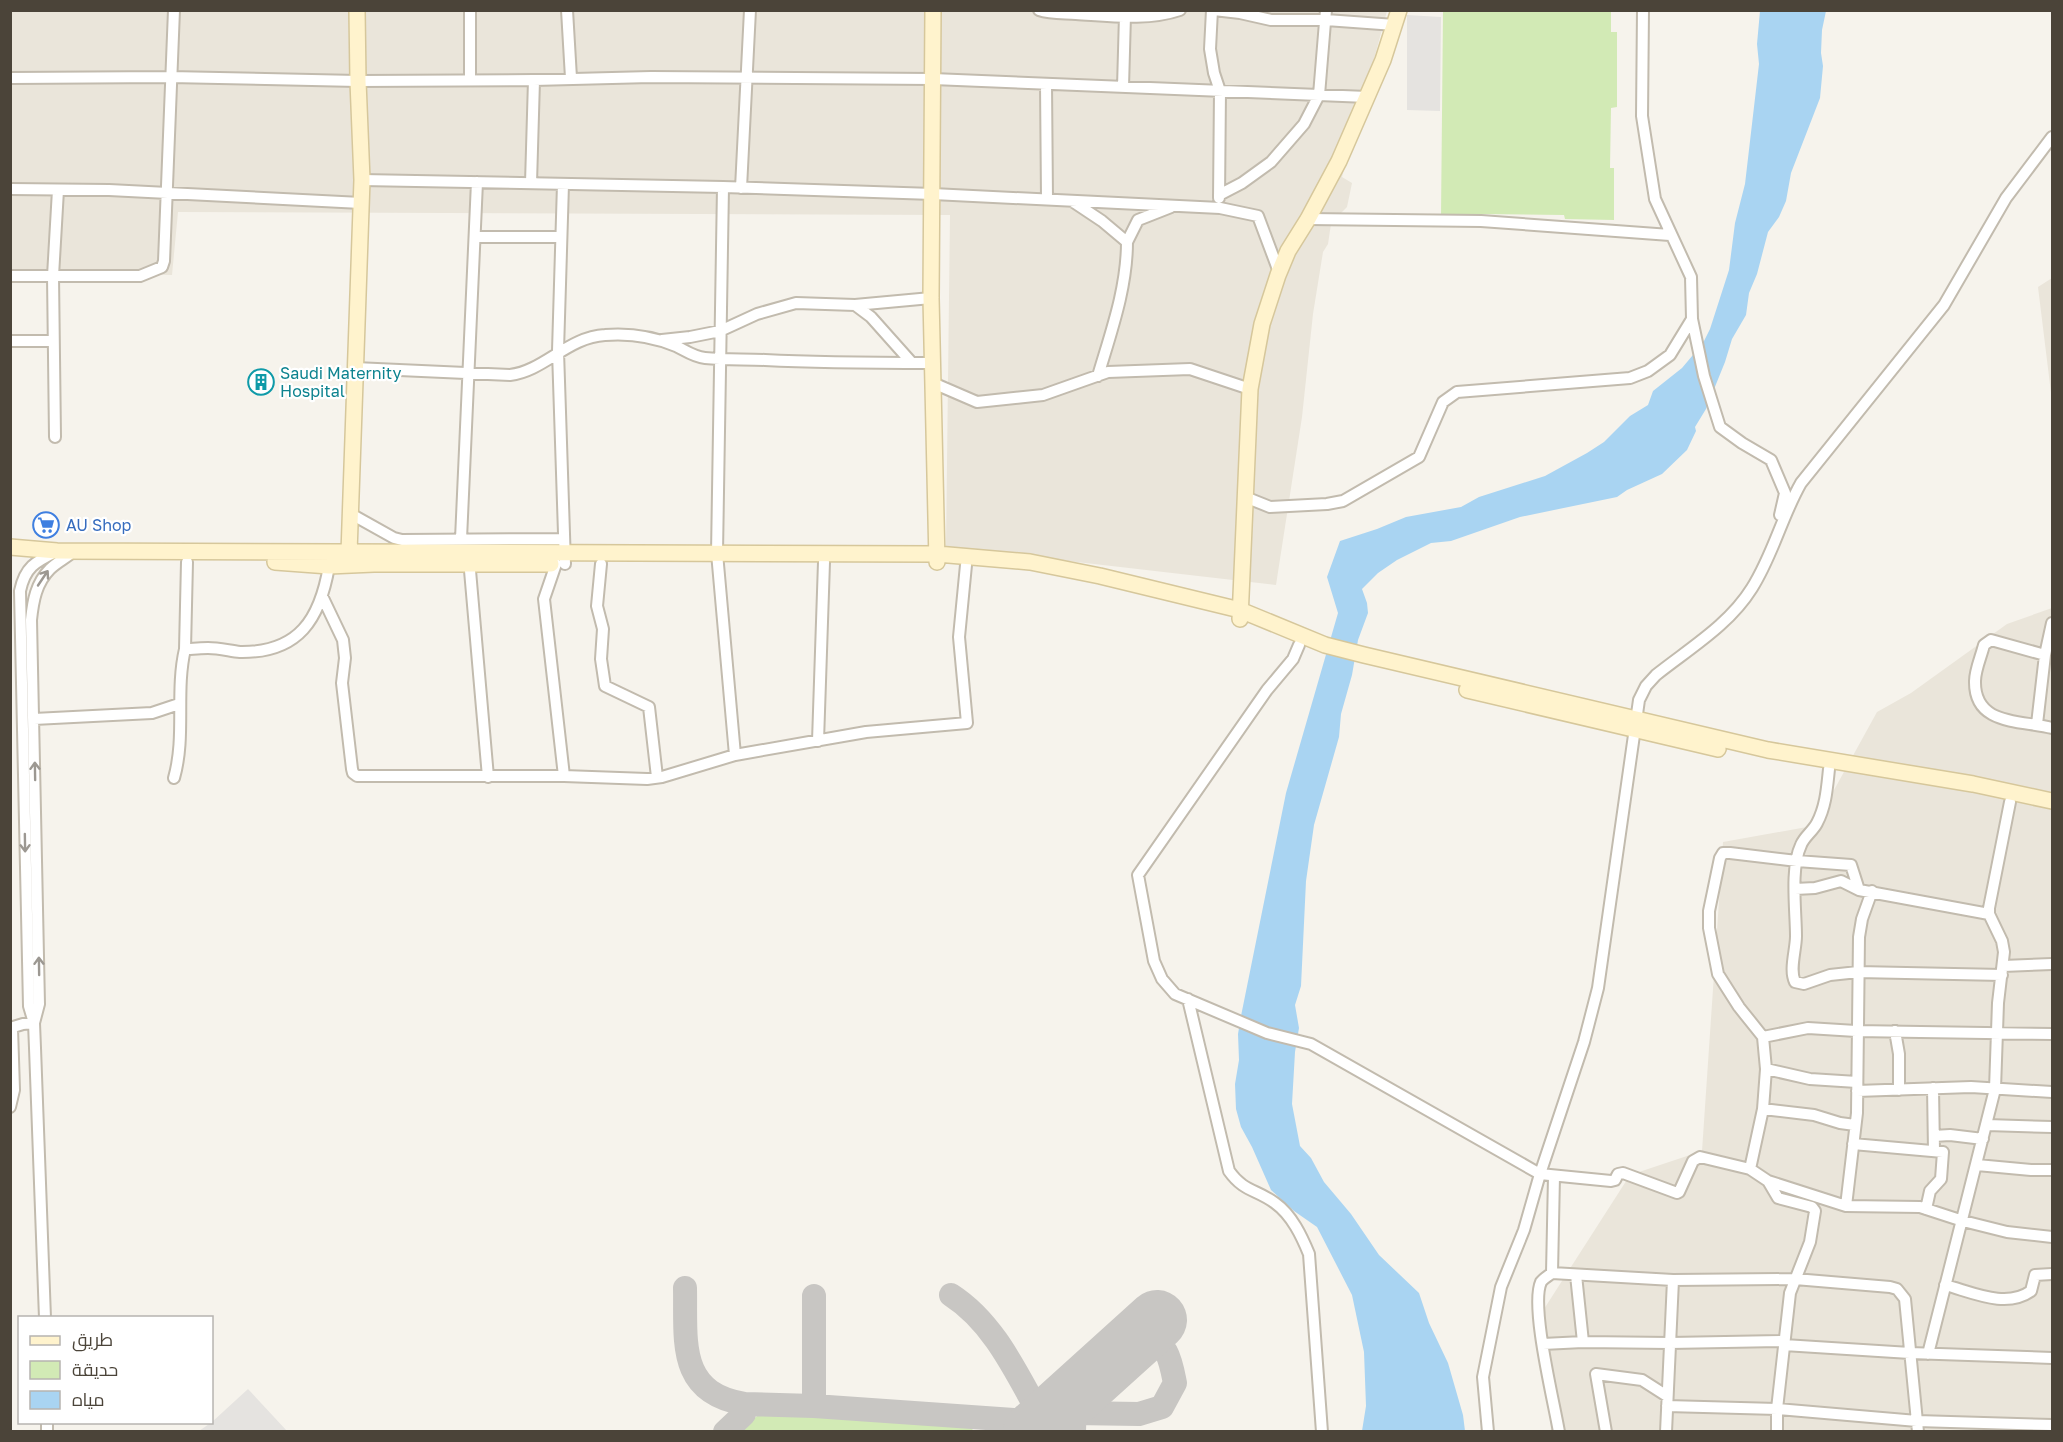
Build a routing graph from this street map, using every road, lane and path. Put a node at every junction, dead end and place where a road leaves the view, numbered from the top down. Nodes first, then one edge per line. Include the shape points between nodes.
1 (174, 10) edge
2 (357, 10) edge
3 (470, 10) edge
4 (567, 10) edge
5 (750, 10) edge
6 (933, 10) edge
7 (1039, 10) edge
8 (1180, 10) edge
9 (1213, 10) edge
10 (1643, 10) edge
11 (1125, 15) junction
12 (1326, 15) edge
13 (1397, 18) edge
14 (170, 77) junction
15 (10, 78) edge
16 (571, 78) junction
17 (470, 79) junction
18 (746, 79) junction
19 (534, 80) junction
20 (933, 80) junction
21 (358, 81) junction
22 (1046, 84) junction
23 (1123, 87) junction
24 (1220, 91) junction
25 (1319, 95) junction
26 (1367, 97) junction
27 (2052, 137) edge
28 (362, 180) junction
29 (477, 182) junction
30 (531, 183) junction
31 (563, 184) junction
32 (723, 187) junction
33 (741, 188) junction
34 (10, 189) edge
35 (57, 190) junction
36 (165, 193) junction
37 (933, 194) junction
38 (1220, 195) junction
39 (1047, 199) junction
40 (1071, 201) junction
41 (361, 203) junction
42 (1174, 206) junction
43 (1220, 208) junction
44 (1308, 219) junction
45 (1670, 235) junction
46 (475, 237) junction
47 (561, 237) junction
48 (1127, 242) junction
49 (1279, 272) junction
50 (10, 276) edge
51 (53, 276) junction
52 (931, 298) junction
53 (855, 305) junction
54 (1692, 319) junction
55 (720, 331) junction
56 (659, 340) junction
57 (10, 341) edge
58 (52, 341) junction
59 (558, 351) junction
60 (720, 358) junction
61 (912, 363) junction
62 (933, 363) junction
63 (355, 368) junction
64 (468, 373) junction
65 (1098, 376) junction
66 (933, 383) junction
67 (1251, 389) junction
68 (55, 437) dead end
69 (1245, 497) junction
70 (351, 514) junction
71 (461, 539) junction
72 (441, 546) junction
73 (10, 547) edge
74 (510, 547) junction
75 (1773, 550) junction
76 (349, 553) junction
77 (61, 554) junction
78 (563, 555) junction
79 (113, 557) junction
80 (277, 557) junction
81 (717, 558) junction
82 (937, 558) junction
83 (469, 559) junction
84 (187, 562) junction
85 (824, 562) junction
86 (601, 564) junction
87 (966, 565) junction
88 (329, 566) junction
89 (322, 596) junction
90 (1240, 615) junction
91 (2052, 623) edge
92 (1299, 645) junction
93 (185, 649) junction
94 (1324, 649) junction
95 (2045, 655) junction
96 (21, 680) edge
97 (179, 704) junction
98 (34, 719) junction
99 (1635, 723) junction
100 (2037, 724) junction
101 (2052, 728) edge
102 (818, 741) junction
103 (735, 755) junction
104 (1829, 769) junction
105 (564, 776) junction
106 (488, 777) junction
107 (657, 777) junction
108 (174, 778) dead end
109 (2010, 801) junction
110 (2052, 801) edge
111 (2052, 811) edge
112 (1797, 861) junction
113 (1795, 889) junction
114 (1859, 890) junction
115 (1872, 891) junction
116 (1989, 914) junction
117 (2052, 955) edge
118 (2049, 965) edge
119 (2002, 971) junction
120 (1858, 972) junction
121 (1188, 999) junction
122 (34, 1023) junction
123 (11, 1028) edge
124 (1856, 1031) junction
125 (1895, 1031) junction
126 (1998, 1033) junction
127 (2052, 1034) edge
128 (1763, 1037) junction
129 (1766, 1069) junction
130 (1857, 1086) junction
131 (1933, 1088) junction
132 (1995, 1089) junction
133 (1899, 1090) junction
134 (2052, 1092) edge
135 (10, 1107) edge
136 (1762, 1109) junction
137 (1855, 1125) junction
138 (1987, 1125) junction
139 (2052, 1127) edge
140 (1934, 1136) junction
141 (1983, 1139) junction
142 (1853, 1144) junction
143 (1934, 1151) junction
144 (1977, 1165) junction
145 (1750, 1169) junction
146 (2052, 1170) edge
147 (1539, 1174) junction
148 (1554, 1176) junction
149 (1768, 1181) junction
150 (1846, 1206) junction
151 (1926, 1209) junction
152 (1963, 1221) junction
153 (2052, 1238) edge
154 (1552, 1273) junction
155 (2052, 1274) edge
156 (1576, 1275) junction
157 (1795, 1279) junction
158 (1673, 1280) junction
159 (1945, 1285) junction
160 (45, 1316) edge
161 (1583, 1342) junction
162 (1671, 1343) junction
163 (1784, 1343) junction
164 (1542, 1344) junction
165 (1910, 1353) junction
166 (1928, 1354) junction
167 (2052, 1358) edge
168 (1667, 1401) junction
169 (1777, 1409) junction
170 (2052, 1425) edge
171 (1917, 1426) edge
172 (1322, 1431) edge
173 (1488, 1431) edge
174 (1559, 1431) edge
175 (1606, 1431) edge
176 (1666, 1431) edge
177 (1777, 1431) edge

1 - 14 street
2 - 21 street
3 - 17 street
4 - 16 street
5 - 18 street
6 - 20 street
7 - 11 street
8 - 11 street via 1164,15
9 - 12 street via 1271,20
9 - 24 street via 1210,49
10 - 45 street via 1642,116 1655,199
11 - 23 street
12 - 13 street
12 - 25 street
13 - 26 street
14 - 15 street
14 - 21 street
14 - 36 street
16 - 18 street
16 - 19 street
17 - 19 street
17 - 21 street
18 - 20 street
18 - 33 street
19 - 30 street
20 - 22 street
20 - 37 street
21 - 28 street
22 - 23 street
22 - 39 street
23 - 24 street
24 - 25 street
24 - 38 street
25 - 26 street
25 - 38 street via 1304,124 1271,162
26 - 44 street
27 - 75 street via 2006,198 1944,304 1802,483
28 - 29 street
28 - 41 street
29 - 30 street
29 - 46 street
30 - 31 street
31 - 32 street
31 - 47 street
32 - 33 street
32 - 55 street
33 - 37 street
34 - 35 street
35 - 36 street
35 - 51 street
36 - 41 street
36 - 51 street via 162,267 140,276
37 - 39 street
37 - 52 street
38 - 43 street
39 - 40 street
40 - 42 street
40 - 48 street
41 - 63 street
42 - 43 street
42 - 48 street via 1138,220
43 - 49 street via 1258,216
44 - 45 street via 1481,221
44 - 49 street
45 - 54 street via 1690,277
46 - 47 street
46 - 64 street
47 - 59 street
48 - 65 street via 1127,268
49 - 67 street via 1262,324
50 - 51 street
51 - 58 street
52 - 53 street
52 - 62 street
53 - 55 street via 796,303 757,314
53 - 61 street via 871,317
54 - 69 street via 1670,355 1630,378 1457,392 1443,402 1419,457 1342,501 1270,507
54 - 75 street via 1720,428 1771,460 1785,493
55 - 56 street
55 - 60 street
56 - 59 street via 625,334 601,335
56 - 60 street via 698,357
57 - 58 street
58 - 68 street
59 - 64 street via 517,374
59 - 78 street
60 - 61 street
60 - 81 street
61 - 62 street
62 - 66 street
63 - 64 street
63 - 70 street
64 - 71 street
65 - 66 street via 1043,395 977,402
65 - 67 street via 1108,372 1190,369
66 - 82 street
67 - 69 street
69 - 90 street
70 - 72 street via 394,538
70 - 76 street
71 - 72 street
71 - 74 street
72 - 76 street
72 - 83 street
73 - 77 street
74 - 78 street
74 - 83 street
75 - 99 street via 1752,589 1729,618 1646,686
76 - 80 street
77 - 79 street
96 -> 77 street via 36,592
77 - 96 street via 27,570 20,591
78 - 81 street
78 - 83 street
78 - 86 street
78 - 105 street via 544,599
79 - 80 street
79 - 84 street
80 - 84 street
80 - 88 street
81 - 82 street
81 - 85 street
81 - 86 street
81 - 103 street
82 - 85 street
82 - 87 street
82 - 90 street via 1030,562 1100,576
83 - 88 street
83 - 106 street
84 - 93 street
85 - 102 street
86 - 107 street via 597,606 603,629 601,659 605,686 649,707
87 - 90 street via 1028,570
87 - 102 street via 959,637 967,723 866,732
88 - 89 street
89 - 93 street via 306,628 277,647 250,651
89 - 106 street via 344,640 342,683 353,773
90 - 92 street
90 - 94 street
91 - 95 street
92 - 94 street
92 - 121 street via 1293,659 1137,875 1154,962 1175,994
93 - 97 street
94 - 99 street
95 - 100 street
95 - 100 street via 1987,641 1975,681 1977,699 1990,715
96 - 98 street
96 -> 122 street via 29,1006
97 - 98 street via 152,713
97 - 108 street via 180,750
122 -> 98 street via 39,1004
99 - 104 street via 1750,756
99 - 110 street
99 - 147 street via 1598,988
100 - 101 street
102 - 103 street
103 - 107 street
104 - 109 street
104 - 112 street via 1825,804 1817,824 1801,844
105 - 106 street
105 - 107 street
109 - 111 street
109 - 116 street
112 - 113 street
112 - 114 street via 1851,865
112 - 128 street via 1723,853 1709,911 1708,928 1718,974
113 - 114 street via 1841,881
113 - 120 street via 1795,982 1804,984 1830,975
114 - 115 street
115 - 116 street
115 - 120 street via 1860,928
116 - 119 street via 2002,941
117 - 118 street
118 - 119 street
119 - 120 street
119 - 126 street
120 - 124 street
121 - 147 street via 1268,1033 1311,1044
121 - 172 street via 1229,1170 1238,1183 1276,1204 1300,1234 1309,1254
122 - 123 street
122 - 160 street
123 - 135 street via 14,1090
124 - 125 street
124 - 128 street via 1808,1028
124 - 130 street
125 - 126 street
125 - 133 street
126 - 127 street
126 - 132 street
128 - 129 street
129 - 130 street
129 - 136 street
130 - 133 street
130 - 137 street
131 - 132 street
131 - 133 street
131 - 140 street
132 - 134 street
132 - 138 street
136 - 137 street
136 - 145 street
137 - 142 street
138 - 139 street
138 - 141 street
140 - 141 street
140 - 143 street
141 - 144 street
142 - 143 street
142 - 150 street
143 - 151 street via 1943,1152 1941,1175 1930,1191
144 - 146 street
144 - 152 street
145 - 148 street via 1696,1158 1677,1193 1623,1173 1611,1181
145 - 149 street
147 - 148 street
147 - 173 street via 1524,1230 1501,1287 1483,1377
148 - 154 street
149 - 150 street
149 - 157 street via 1778,1198 1815,1211
150 - 151 street
151 - 152 street
152 - 153 street
152 - 159 street
154 - 156 street
154 - 164 street via 1542,1281 1538,1300
155 - 159 street via 2035,1275 2031,1291 2010,1299
156 - 158 street
156 - 161 street
157 - 158 street
157 - 163 street
157 - 165 street via 1897,1289 1905,1299
158 - 162 street
159 - 166 street
161 - 162 street
161 - 164 street
162 - 163 street
162 - 168 street
163 - 165 street
163 - 169 street
164 - 174 street
165 - 166 street
165 - 171 street
166 - 167 street
168 - 169 street
168 - 175 street via 1642,1380 1596,1374
168 - 176 street
169 - 171 street
169 - 177 street
170 - 171 street

